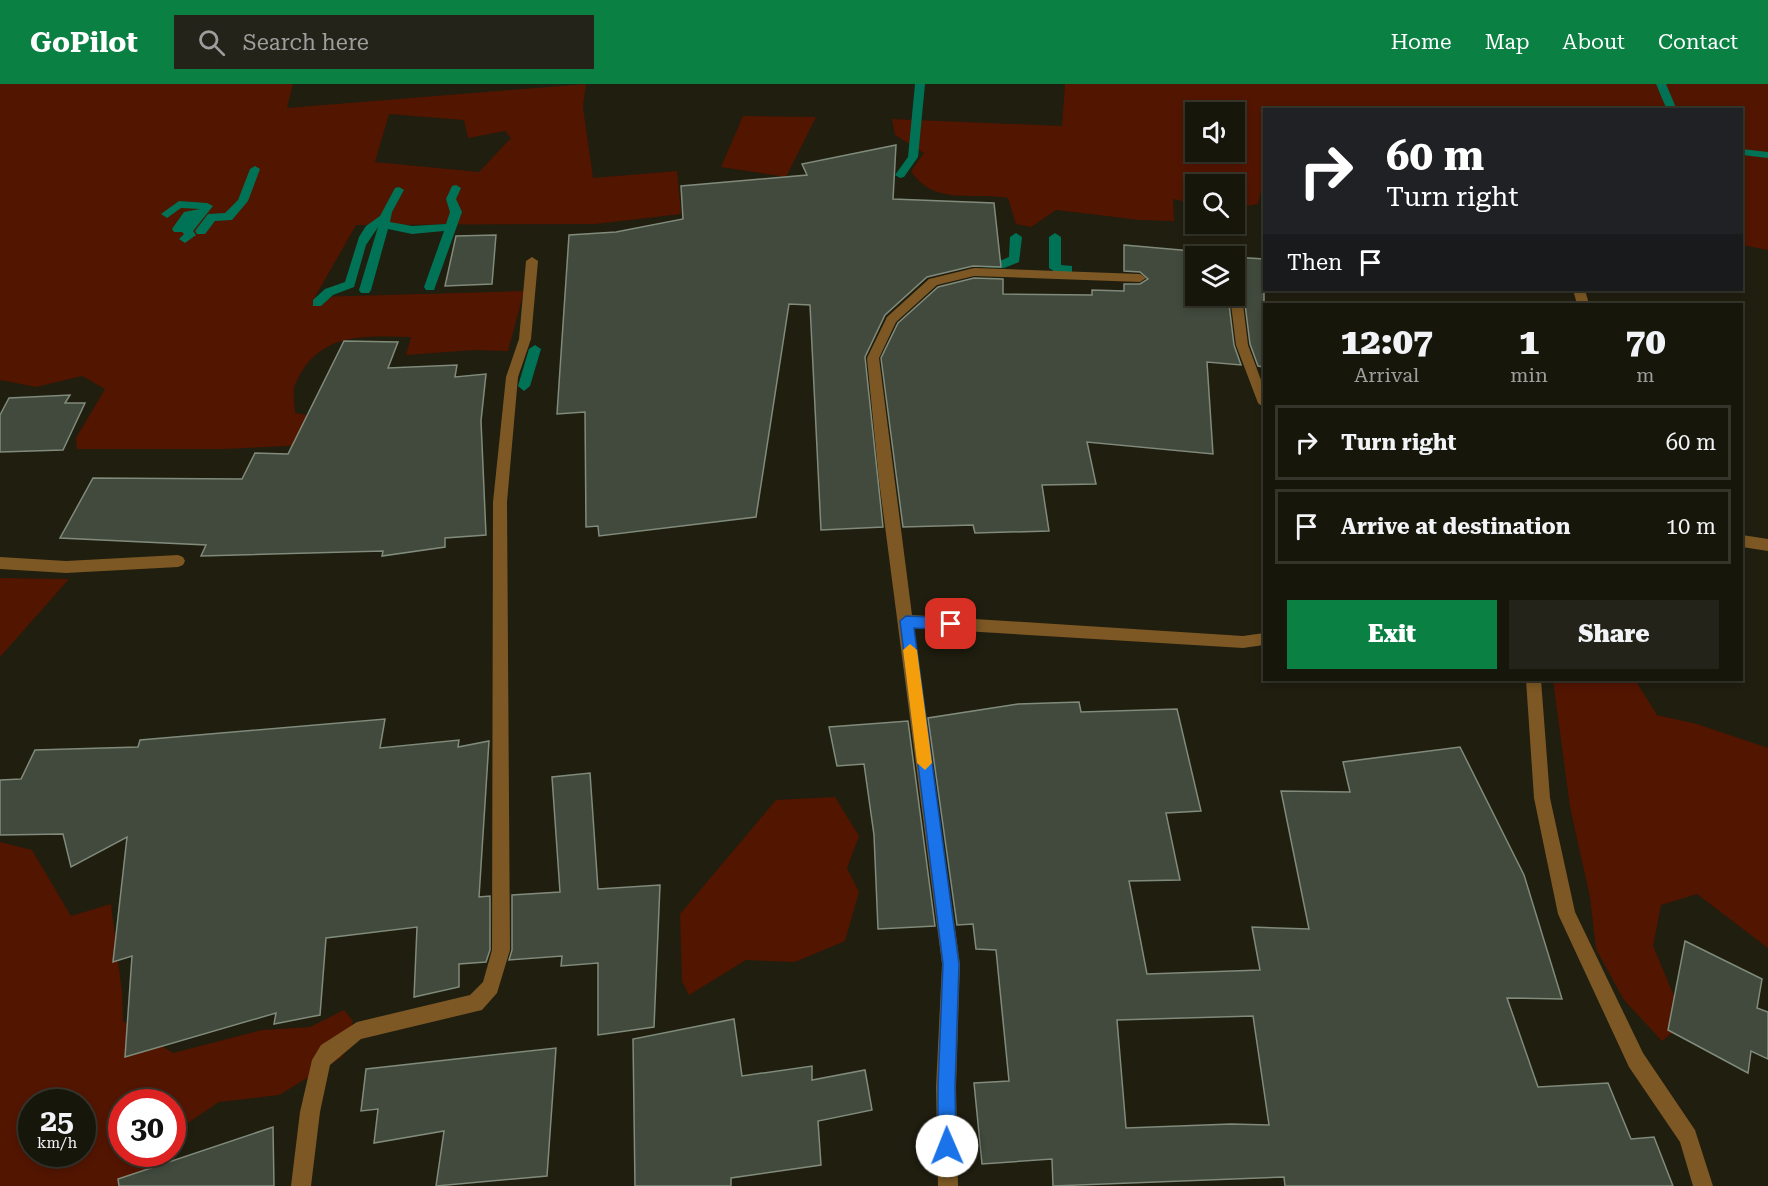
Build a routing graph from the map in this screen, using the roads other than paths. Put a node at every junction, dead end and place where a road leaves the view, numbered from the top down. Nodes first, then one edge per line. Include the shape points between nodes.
1 (532, 261) dead end
2 (1140, 278) dead end
3 (1237, 306) edge
4 (1263, 401) edge
5 (1743, 541) edge
6 (1768, 545) edge
7 (178, 561) dead end
8 (0, 563) edge
9 (906, 621) junction
10 (1263, 639) edge
11 (1533, 681) edge
12 (301, 1186) edge
13 (948, 1186) edge
14 (1703, 1186) edge

1 - 12 street via 525,339 512,377 500,502 501,950 491,987 475,1003 357,1031 327,1052 321,1060 310,1112
2 - 9 street via 974,272 933,282 891,320 873,358
3 - 4 street via 1242,345
5 - 6 street
7 - 8 street via 66,567
9 - 10 street via 1243,642
9 - 13 street via 951,964 946,1087
11 - 14 street via 1542,798 1567,914 1635,1060 1688,1137

